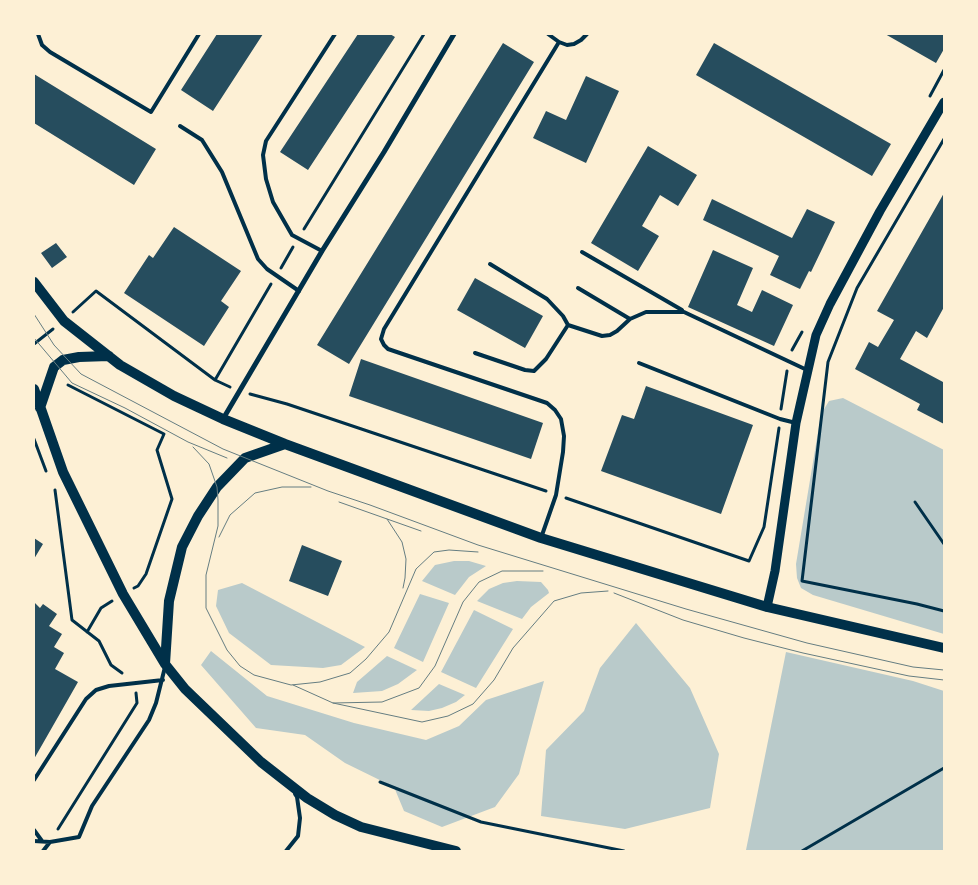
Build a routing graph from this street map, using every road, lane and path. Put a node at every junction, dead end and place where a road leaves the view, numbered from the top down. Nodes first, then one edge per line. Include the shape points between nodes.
1 (38, 34) edge
2 (199, 34) edge
3 (335, 34) edge
4 (424, 34) edge
5 (454, 34) edge
6 (548, 34) edge
7 (587, 34) edge
8 (559, 42) junction
9 (944, 102) edge
10 (180, 126) dead end
11 (944, 140) edge
12 (298, 239) junction
13 (322, 251) junction
14 (582, 252) dead end
15 (490, 264) dead end
16 (276, 275) junction
17 (34, 282) edge
18 (578, 288) dead end
19 (96, 291) dead end
20 (299, 291) junction
21 (684, 312) junction
22 (630, 319) junction
23 (568, 325) junction
24 (475, 353) dead end
25 (109, 356) junction
26 (639, 363) dead end
27 (807, 370) junction
28 (68, 385) dead end
29 (34, 389) edge
30 (252, 394) dead end
31 (40, 408) junction
32 (223, 419) junction
33 (796, 423) junction
34 (34, 439) edge
35 (285, 444) junction
36 (48, 474) dead end
37 (54, 487) dead end
38 (556, 495) junction
39 (914, 502) dead end
40 (542, 538) junction
41 (944, 544) edge
42 (749, 561) dead end
43 (123, 594) junction
44 (767, 607) junction
45 (944, 611) edge
46 (87, 632) junction
47 (944, 648) edge
48 (165, 664) junction
49 (163, 680) junction
50 (135, 683) junction
51 (944, 768) edge
52 (34, 780) edge
53 (380, 782) dead end
54 (289, 784) junction
55 (34, 830) edge
56 (34, 841) edge
57 (42, 841) junction
58 (50, 842) junction
59 (43, 851) edge
60 (286, 851) edge
61 (456, 851) edge
62 (624, 851) edge
63 (802, 851) edge

1 - 2 lane via 42,45 50,52 151,112
3 - 12 lane via 266,141 263,155 273,202 292,235
4 - 12 path
5 - 13 street
6 - 8 lane
7 - 8 lane via 574,44
8 - 38 lane via 384,329 382,339 388,349 547,403 555,410 561,419 564,436
9 - 27 street via 880,210 830,304 816,335
10 - 16 lane via 202,140 222,172 258,259
11 - 45 path via 857,288 828,362 802,581
12 - 13 lane
12 - 16 path
13 - 20 street
14 - 21 lane
15 - 23 lane via 547,299
16 - 19 path via 214,380
16 - 20 lane
17 - 25 main road via 64,321
18 - 22 lane
20 - 32 street
21 - 22 lane via 646,312
21 - 27 lane
22 - 23 lane via 617,331 602,336
23 - 24 lane via 534,371
25 - 31 main road via 63,360 54,367
25 - 32 main road via 174,396
26 - 33 lane
27 - 33 street
28 - 43 path via 164,434 157,450 172,499 146,574 138,586
29 - 31 main road
30 - 38 path
31 - 43 main road via 63,472
32 - 35 main road
33 - 44 street
34 - 36 path
35 - 40 main road
35 - 48 main road via 245,458 217,487 198,516 182,547 169,601
37 - 46 path via 72,620
38 - 40 lane
38 - 42 path
39 - 41 path
40 - 44 main road
43 - 46 path via 101,608
43 - 48 main road
44 - 47 main road
46 - 50 path via 99,641 111,665
48 - 49 lane
48 - 54 main road via 214,718
49 - 50 lane
49 - 58 lane via 149,720 92,806 80,837
50 - 52 lane via 96,690 86,699
50 - 58 path via 137,703
51 - 63 path
53 - 62 path via 480,822
54 - 60 lane via 297,797 300,818 298,836
54 - 61 main road via 334,815 362,828
55 - 57 lane
56 - 57 lane
57 - 58 lane
58 - 59 lane

